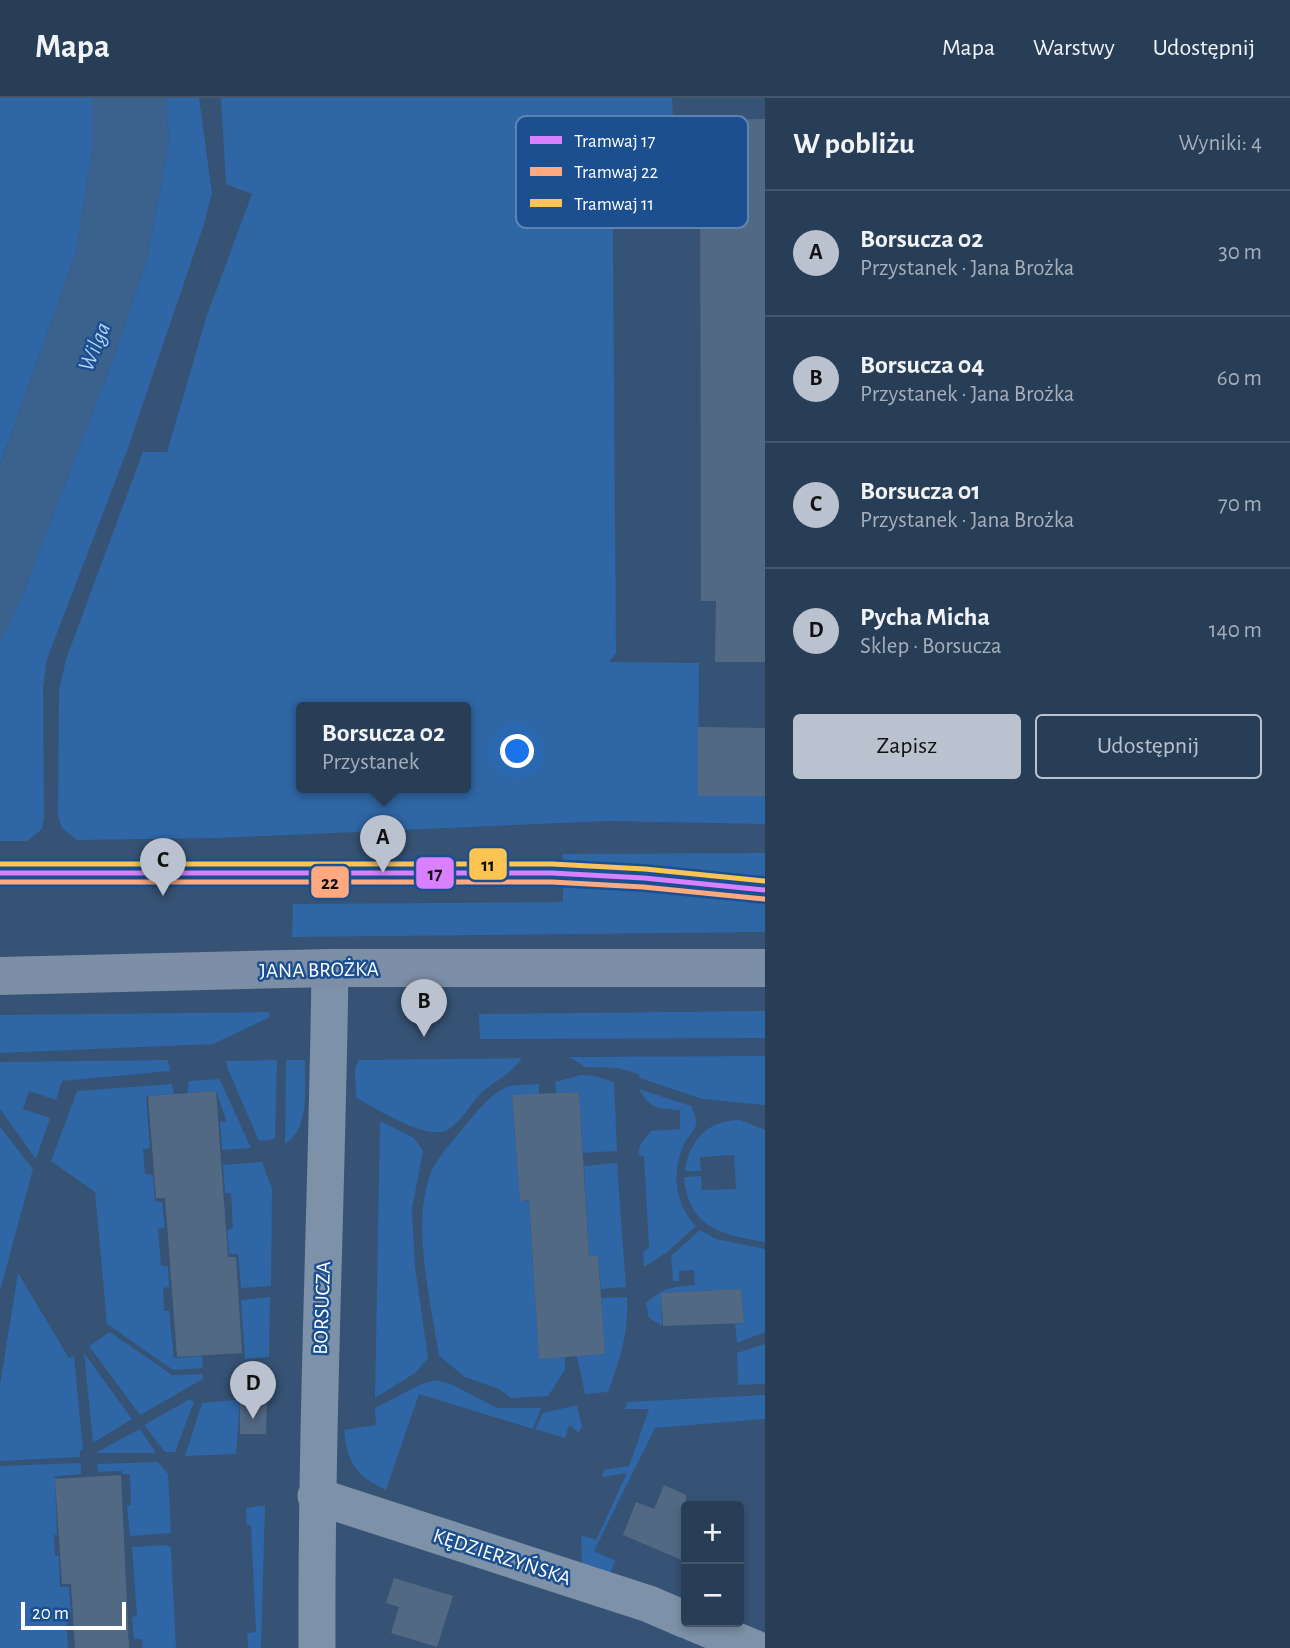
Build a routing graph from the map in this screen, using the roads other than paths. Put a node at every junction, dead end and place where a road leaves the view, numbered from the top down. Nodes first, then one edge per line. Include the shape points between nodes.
1 (330, 968) junction
2 (765, 968) edge
3 (0, 976) edge
4 (316, 1496) junction
5 (681, 1618) edge
6 (703, 1627) edge
7 (317, 1648) edge
8 (754, 1648) edge

1 - 2 main road, JANA BROŻKA
1 - 3 main road, JANA BROŻKA
1 - 4 street, BORSUCZA
4 - 5 street, KĘDZIERZYŃSKA
4 - 7 street, BORSUCZA
6 - 8 street, KĘDZIERZYŃSKA

